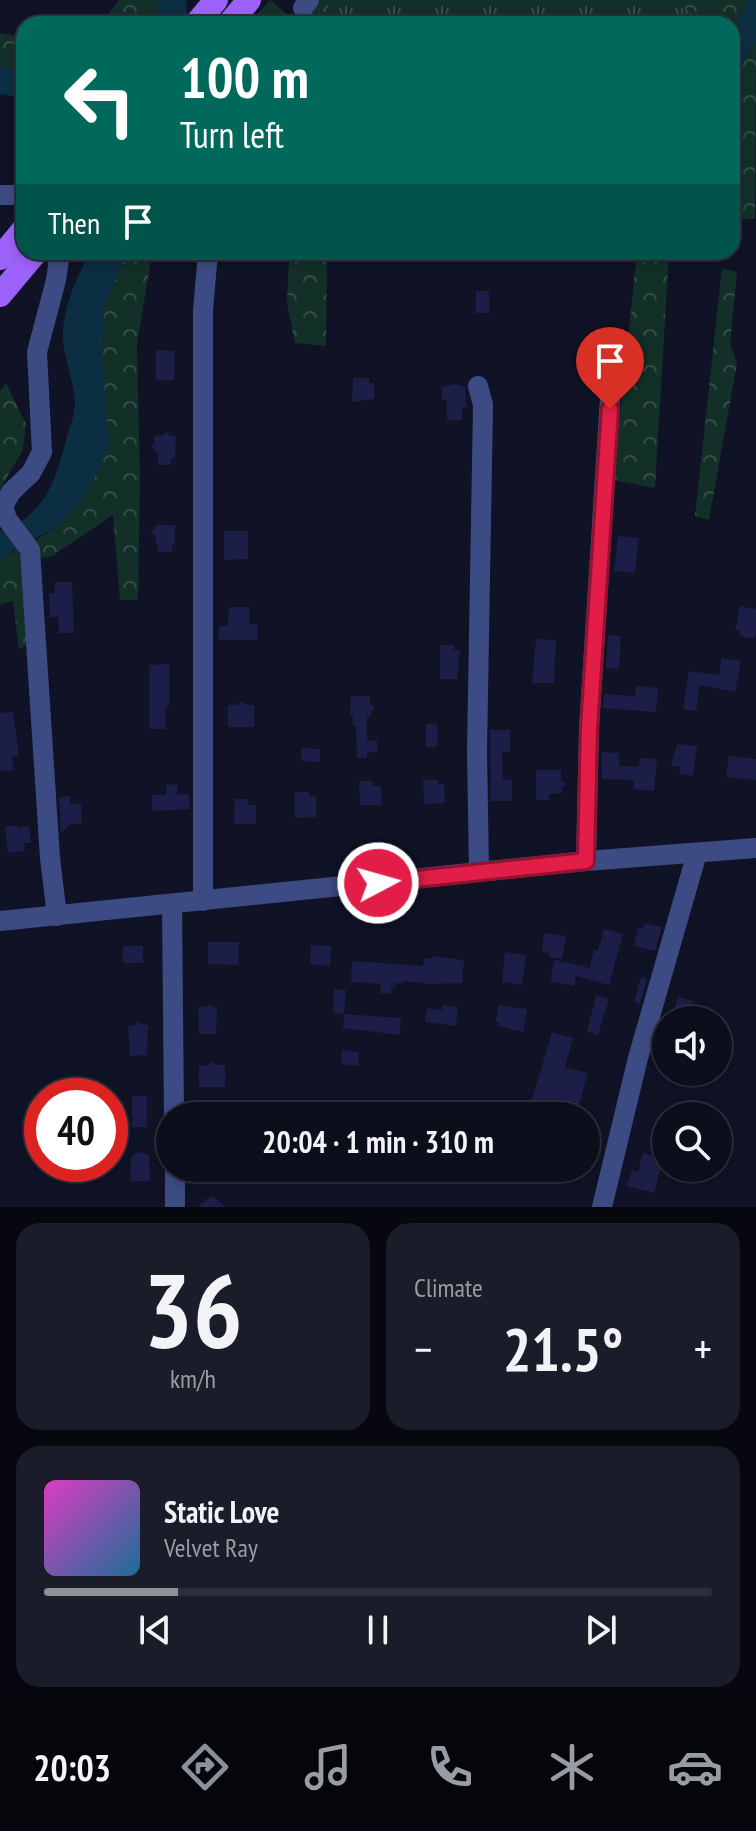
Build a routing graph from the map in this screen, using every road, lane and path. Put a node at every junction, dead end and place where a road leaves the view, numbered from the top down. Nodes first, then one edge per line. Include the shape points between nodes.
1 (216, 0) edge
2 (249, 0) edge
3 (203, 16) edge
4 (236, 16) edge
5 (16, 257) edge
6 (59, 260) edge
7 (207, 260) edge
8 (0, 295) edge
9 (611, 382) dead end
10 (478, 386) dead end
11 (756, 848) edge
12 (697, 853) junction
13 (586, 861) junction
14 (479, 872) junction
15 (203, 901) junction
16 (172, 905) junction
17 (57, 916) junction
18 (0, 921) edge
19 (174, 1102) edge
20 (175, 1182) edge
21 (175, 1207) edge
22 (602, 1207) edge

1 - 3 main road
2 - 4 main road
5 - 8 main road
6 - 17 street via 37,352 42,452 3,506 30,550
7 - 15 street
9 - 13 street
10 - 14 street via 483,405
11 - 12 street
12 - 13 street
12 - 22 street
13 - 14 street
14 - 15 street
15 - 16 street
16 - 17 street
16 - 19 street
17 - 18 street
20 - 21 street

